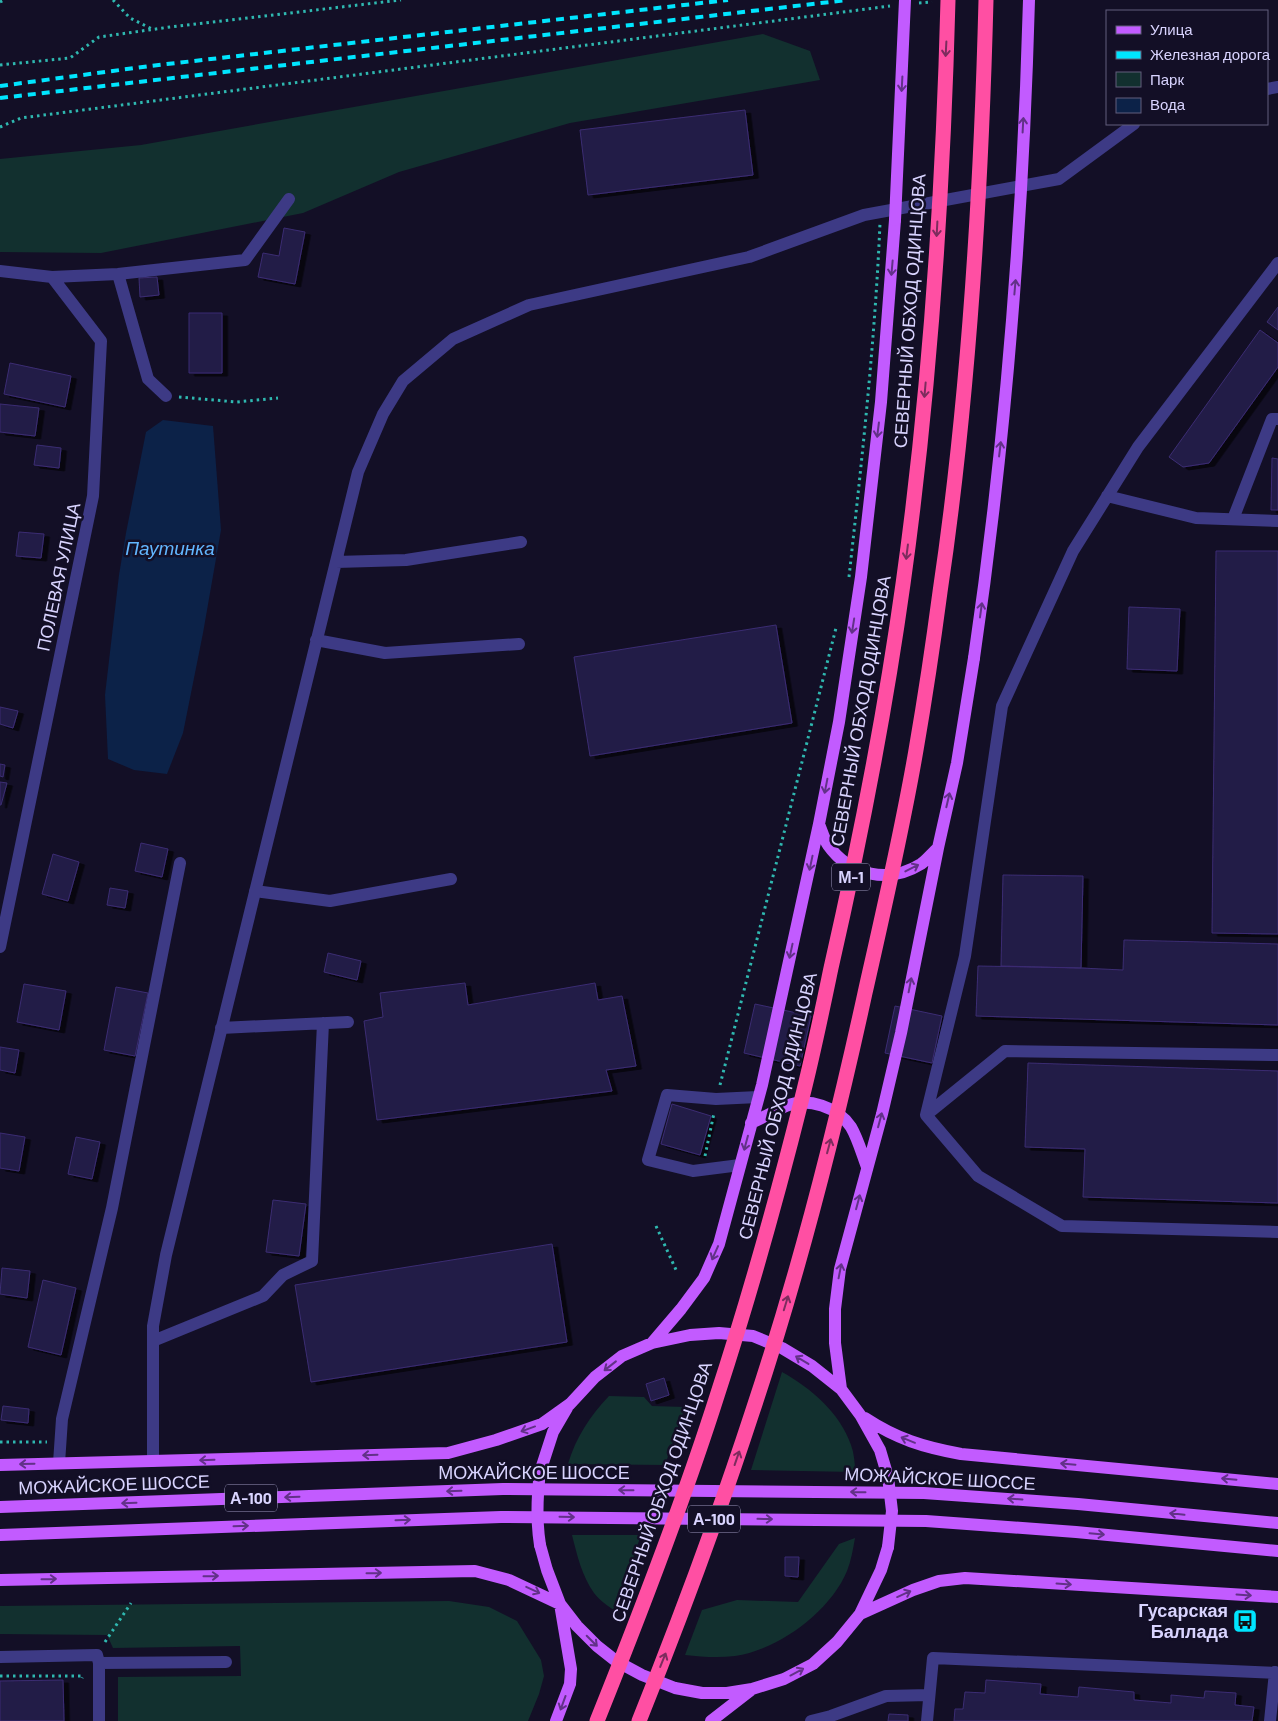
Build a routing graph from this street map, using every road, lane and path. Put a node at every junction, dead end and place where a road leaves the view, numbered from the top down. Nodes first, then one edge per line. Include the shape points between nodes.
1 (4, 0) edge
2 (113, 0) edge
3 (401, 0) edge
4 (888, 0) edge
5 (943, 0) edge
6 (986, 0) edge
7 (1029, 0) edge
8 (0, 2) edge
9 (907, 2) edge
10 (891, 6) dead end
11 (888, 9) dead end
12 (154, 30) junction
13 (0, 64) edge
14 (1133, 125) edge
15 (0, 127) edge
16 (289, 199) dead end
17 (880, 220) dead end
18 (1278, 263) edge
19 (0, 271) edge
20 (118, 274) junction
21 (52, 276) junction
22 (166, 396) joint
23 (278, 398) dead end
24 (1278, 419) edge
25 (1107, 496) junction
26 (1233, 519) junction
27 (1278, 521) edge
28 (521, 542) dead end
29 (336, 562) junction
30 (855, 577) junction
31 (847, 586) dead end
32 (837, 623) dead end
33 (316, 640) junction
34 (518, 644) dead end
35 (819, 824) junction
36 (938, 848) junction
37 (180, 863) dead end
38 (451, 879) dead end
39 (255, 891) junction
40 (0, 947) edge
41 (348, 1022) dead end
42 (323, 1023) junction
43 (221, 1028) junction
44 (1278, 1055) edge
45 (758, 1097) junction
46 (716, 1099) junction
47 (926, 1115) junction
48 (751, 1124) junction
49 (672, 1166) junction
50 (740, 1166) junction
51 (867, 1167) junction
52 (656, 1226) dead end
53 (1278, 1232) edge
54 (677, 1272) dead end
55 (153, 1341) junction
56 (652, 1343) junction
57 (841, 1389) junction
58 (570, 1404) junction
59 (861, 1416) junction
60 (0, 1442) edge
61 (60, 1442) junction
62 (153, 1461) junction
63 (59, 1463) junction
64 (0, 1465) edge
65 (1278, 1484) edge
66 (0, 1507) edge
67 (1278, 1523) edge
68 (0, 1535) edge
69 (1278, 1551) edge
70 (0, 1580) edge
71 (1278, 1598) edge
72 (131, 1603) dead end
73 (560, 1604) junction
74 (860, 1614) junction
75 (0, 1657) edge
76 (98, 1659) junction
77 (226, 1662) dead end
78 (1277, 1672) edge
79 (0, 1676) edge
80 (82, 1685) dead end
81 (752, 1689) junction
82 (929, 1695) junction
83 (99, 1721) edge
84 (556, 1721) edge
85 (597, 1721) edge
86 (639, 1721) edge
87 (711, 1721) edge
88 (811, 1721) edge
89 (926, 1721) edge
90 (1270, 1721) edge

1 - 8 path
2 - 12 path via 130,18
3 - 12 path
4 - 11 path
5 - 9 path
5 -> 85 highway, СЕВЕРНЫЙ ОБХОД ОДИНЦОВА / М-1, bridge via 936,257 922,420 903,583 877,745 852,872 803,1095 762,1247 707,1427 648,1596
86 -> 6 highway, М-1, bridge via 684,1610 750,1419 800,1258 840,1104 915,753 941,588 960,424 974,260
36 -> 7 main road, bridge via 957,763 974,658 1006,395 1017,262
9 -> 30 main road, bridge via 881,402
10 - 15 path via 21,118
12 - 13 path via 99,37 70,58
14 - 29 street via 1059,179 864,215 749,257 529,305 453,339 404,381 383,414 358,472
16 - 20 street via 245,260
17 - 30 path, bridge
18 - 25 street via 1138,447
19 - 21 street
20 - 21 street
20 - 22 street via 148,379
21 - 40 street, ПОЛЕВАЯ УЛИЦА via 101,341 93,496
22 - 23 path via 237,402
24 - 26 street via 1272,419
25 - 26 street via 1196,518
25 - 47 street via 1073,551 1002,706 965,956
26 - 27 street
28 - 29 street via 406,560
29 - 33 street
30 - 31 path
30 -> 35 main road via 839,722
32 - 46 path
33 - 34 street via 385,653
33 - 39 street
35 -> 36 main road via 827,844 841,860 860,872 881,876 903,873 922,863
35 -> 45 main road
51 -> 36 main road via 901,1033
37 - 61 street via 112,1208 62,1419
38 - 39 street via 330,901
39 - 43 street
41 - 42 street
42 - 43 street
42 - 55 street via 312,1261 283,1275 263,1296
43 - 55 street via 166,1255
44 - 47 street via 1005,1051
45 - 46 street
45 - 48 main road
46 - 49 path via 705,1156
46 - 49 street via 667,1096 648,1160
47 - 53 street via 978,1176 1062,1226
48 -> 50 main road
48 - 51 main road via 789,1105 816,1104 845,1120 852,1129
49 - 50 street via 693,1171
50 -> 56 main road via 719,1244 704,1278
57 -> 51 main road via 835,1343 835,1305 840,1269
52 - 54 path
55 - 62 street
57 -> 56 main road via 812,1366 753,1336 700,1334
56 -> 58 main road via 622,1356 595,1377
57 - 59 main road
58 -> 62 main road via 542,1424 448,1453
58 - 73 main road, bridge via 553,1432 540,1472 537,1523 547,1570
65 -> 59 main road via 961,1454 924,1447
59 - 74 main road, bridge via 880,1450 888,1477 892,1511 888,1547 881,1570
60 - 61 path
61 - 63 street
62 - 63 main road
63 -> 64 main road
67 -> 66 main road, МОЖАЙСКОЕ ШОССЕ / А-100 via 924,1493 503,1489
68 -> 69 main road, А-100 via 501,1516 926,1521
70 -> 73 main road via 475,1571 509,1580
74 -> 71 main road via 939,1581 965,1578
72 - 76 path
73 -> 81 main road via 597,1646 642,1675 675,1688 702,1693
73 -> 84 main road via 570,1684
81 -> 74 main road via 784,1679 812,1664 837,1642
75 - 76 street
76 - 77 street
76 - 83 street
78 - 82 street via 933,1658
78 - 90 street
79 - 80 path via 82,1676
81 - 87 main road
82 - 88 street via 886,1696
82 - 89 street

